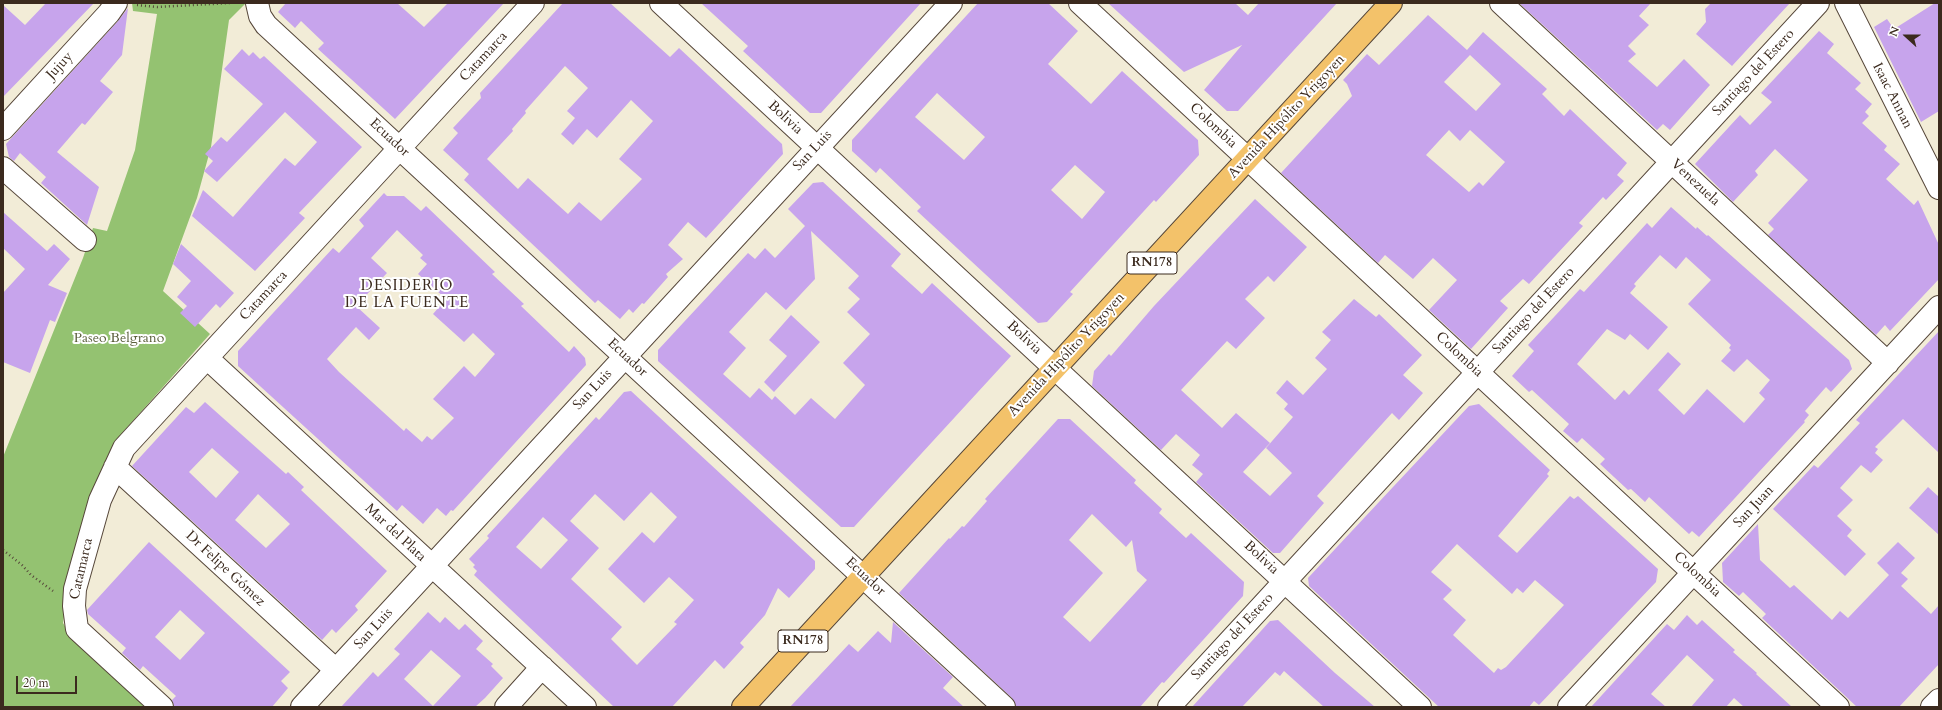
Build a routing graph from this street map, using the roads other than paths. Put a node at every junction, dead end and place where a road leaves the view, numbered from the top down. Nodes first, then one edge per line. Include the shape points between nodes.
1 (257, 3) edge
2 (533, 3) edge
3 (661, 3) edge
4 (951, 3) edge
5 (1080, 3) edge
6 (1391, 3) edge
7 (1501, 3) edge
8 (1818, 3) edge
9 (1846, 3) edge
10 (124, 4) edge
11 (3, 129) edge
12 (817, 147) junction
13 (400, 148) junction
14 (1248, 158) junction
15 (1673, 162) junction
16 (3, 168) edge
17 (1939, 188) edge
18 (84, 240) dead end
19 (1939, 307) edge
20 (624, 356) junction
21 (207, 358) junction
22 (1888, 362) junction
23 (1055, 367) junction
24 (1478, 372) junction
25 (115, 467) junction
26 (431, 566) junction
27 (1694, 573) junction
28 (864, 576) junction
29 (1285, 580) junction
30 (542, 667) junction
31 (336, 670) junction
32 (1939, 700) edge
33 (162, 707) edge
34 (302, 707) edge
35 (506, 707) edge
36 (585, 707) edge
37 (744, 707) edge
38 (1004, 707) edge
39 (1169, 707) edge
40 (1420, 707) edge
41 (1569, 707) edge
42 (1838, 707) edge
43 (1932, 707) edge

1 - 13 street, Ecuador via 260,16 266,25
2 - 13 street, Catamarca
3 - 12 street, Bolivia
4 - 12 street, San Luis
5 - 14 street, Colombia
6 - 14 main road, Avenida Hipólito Yrigoyen / RN178
7 - 15 street, Venezuela
8 - 15 street, Santiago del Estero
9 - 17 street, Isaac Annan
10 - 11 street, Jujuy via 109,13
12 - 20 street, San Luis
12 - 23 street, Bolivia
13 - 20 street, Ecuador
13 - 21 street, Catamarca
14 - 23 main road, Avenida Hipólito Yrigoyen / RN178
14 - 24 street, Colombia
15 - 22 street, Venezuela
15 - 24 street, Santiago del Estero
16 - 18 street
19 - 22 street, San Juan
20 - 26 street, San Luis
20 - 28 street, Ecuador
21 - 25 street, Catamarca via 124,448
21 - 26 street, Mar del Plata
22 - 27 street, San Juan
23 - 28 main road, Avenida Hipólito Yrigoyen / RN178
23 - 29 street, Bolivia
24 - 27 street, Colombia
24 - 29 street, Santiago del Estero
25 - 31 street, Dr Felipe Gómez
25 - 33 street, Catamarca via 100,500 75,589 77,629
26 - 30 street, Mar del Plata
26 - 31 street, San Luis
27 - 41 street, San Juan
27 - 42 street, Colombia
28 - 37 main road, Avenida Hipólito Yrigoyen / RN178
28 - 38 street, Ecuador
29 - 39 street, Santiago del Estero
29 - 40 street, Bolivia
30 - 35 street
30 - 36 street, Mar del Plata
31 - 34 street, San Luis
32 - 43 street

